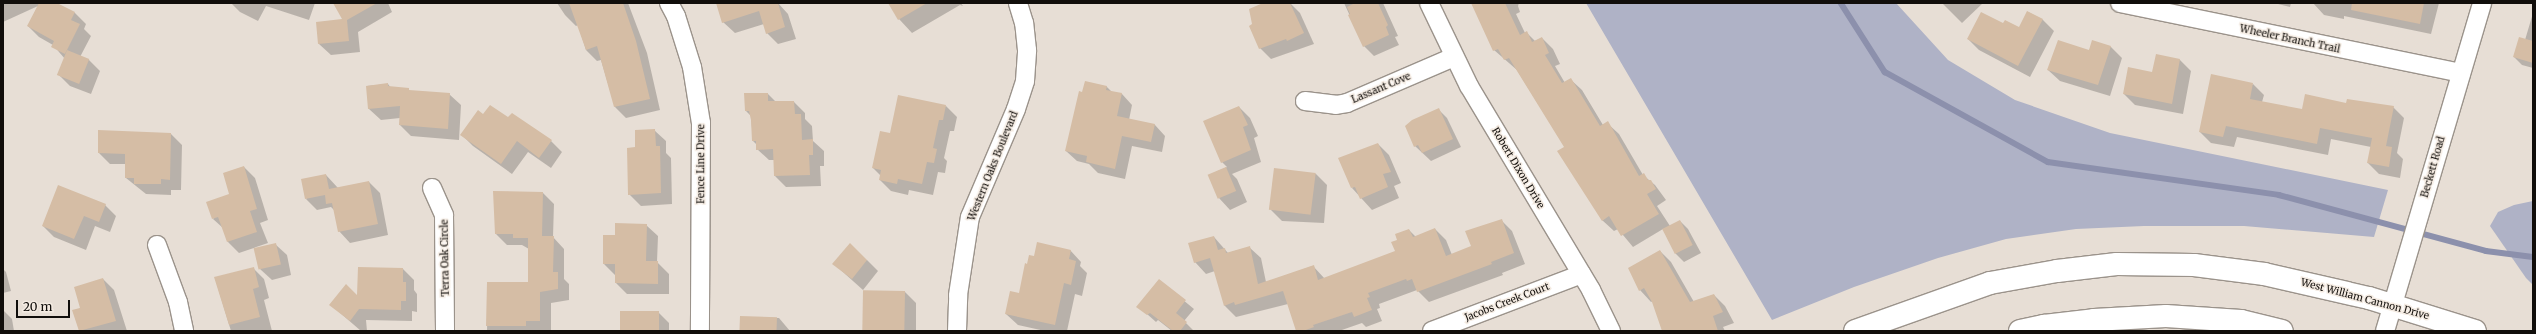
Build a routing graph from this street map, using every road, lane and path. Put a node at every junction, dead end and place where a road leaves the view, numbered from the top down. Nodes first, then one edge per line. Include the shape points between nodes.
1 (669, 3) edge
2 (1018, 3) edge
3 (1430, 3) edge
4 (2120, 3) edge
5 (2482, 3) edge
6 (1454, 57) junction
7 (2461, 73) junction
8 (1304, 101) dead end
9 (432, 188) dead end
10 (157, 245) dead end
11 (1582, 274) junction
12 (2394, 305) junction
13 (184, 331) edge
14 (445, 331) edge
15 (700, 331) edge
16 (957, 331) edge
17 (1432, 331) edge
18 (1611, 331) edge
19 (1855, 331) edge
20 (2020, 331) edge
21 (2282, 331) edge
22 (2385, 331) edge
23 (2475, 331) edge

1 - 15 street, Fence Line Drive via 676,16 692,67 701,123
2 - 16 street, Western Oaks Boulevard via 1024,23 1027,50 1025,81 1016,109 970,217 958,295
3 - 6 street, Robert Dixon Drive
4 - 7 street, Wheeler Branch Trail
5 - 7 street, Beckett Road
6 - 8 street, Lassant Cove via 1347,103 1336,105
6 - 11 street, Robert Dixon Drive via 1485,114
7 - 12 street, Beckett Road
9 - 14 street, Terra Oak Circle via 444,215
10 - 13 street via 178,302
11 - 17 street, Jacobs Creek Court
11 - 18 street, Robert Dixon Drive
12 - 19 main road, West William Cannon Drive via 2316,284 2264,274 2194,265 2117,264 1990,283
12 - 22 street, Beckett Road
12 - 23 main road, West William Cannon Drive
20 - 21 main road via 2094,320 2166,316 2241,321

